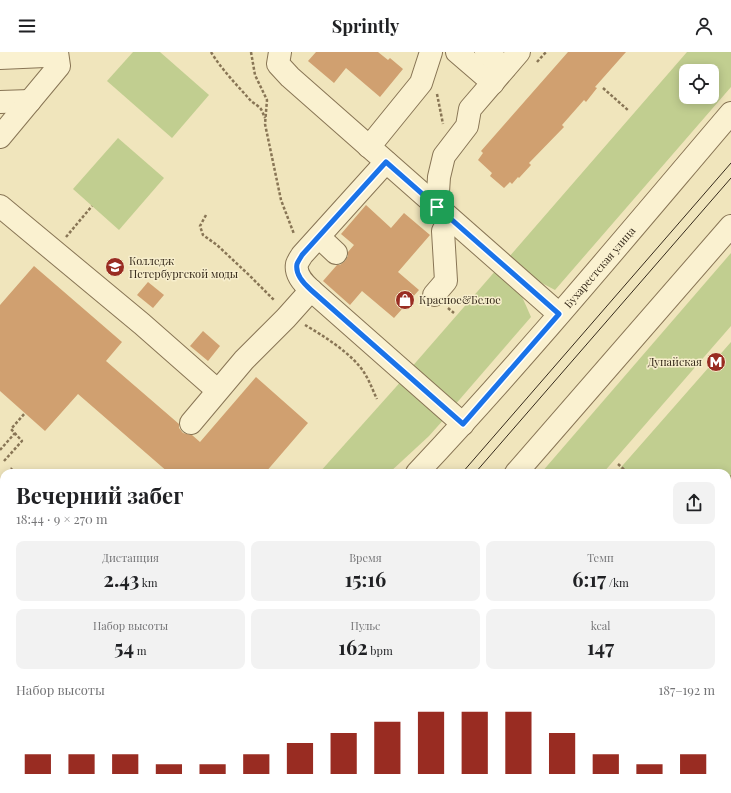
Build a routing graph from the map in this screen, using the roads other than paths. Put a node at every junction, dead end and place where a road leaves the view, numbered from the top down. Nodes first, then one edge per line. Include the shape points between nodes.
1 (52, 52) edge
2 (57, 52) edge
3 (280, 52) edge
4 (431, 52) edge
5 (457, 52) edge
6 (486, 52) edge
7 (0, 58) edge
8 (528, 58) edge
9 (499, 76) junction
10 (30, 101) junction
11 (0, 102) edge
12 (731, 113) edge
13 (0, 137) edge
14 (361, 148) junction
15 (386, 162) junction
16 (0, 206) edge
17 (444, 213) junction
18 (731, 226) edge
19 (319, 237) junction
20 (336, 253) dead end
21 (311, 290) junction
22 (434, 295) dead end
23 (559, 314) junction
24 (217, 390) junction
25 (191, 423) dead end
26 (463, 424) junction
27 (421, 469) edge
28 (519, 469) edge

1 - 7 street via 44,56
2 - 10 street via 59,66
3 - 14 street via 278,64 283,70
4 - 14 street via 421,83
5 - 9 street
6 - 9 street
8 - 9 street
9 - 17 street via 470,109 467,126 441,163 439,177
10 - 11 street
10 - 13 street
12 - 23 street, Бухарестская улица
14 - 15 street
15 - 17 street
15 - 19 street
16 - 24 street
17 - 22 street via 446,281
17 - 23 street
18 - 28 street
19 - 20 street
19 - 21 street via 297,264 303,282
21 - 24 street
21 - 26 street
23 - 26 street, Бухарестская улица
24 - 25 street
26 - 27 street, Бухарестская улица

